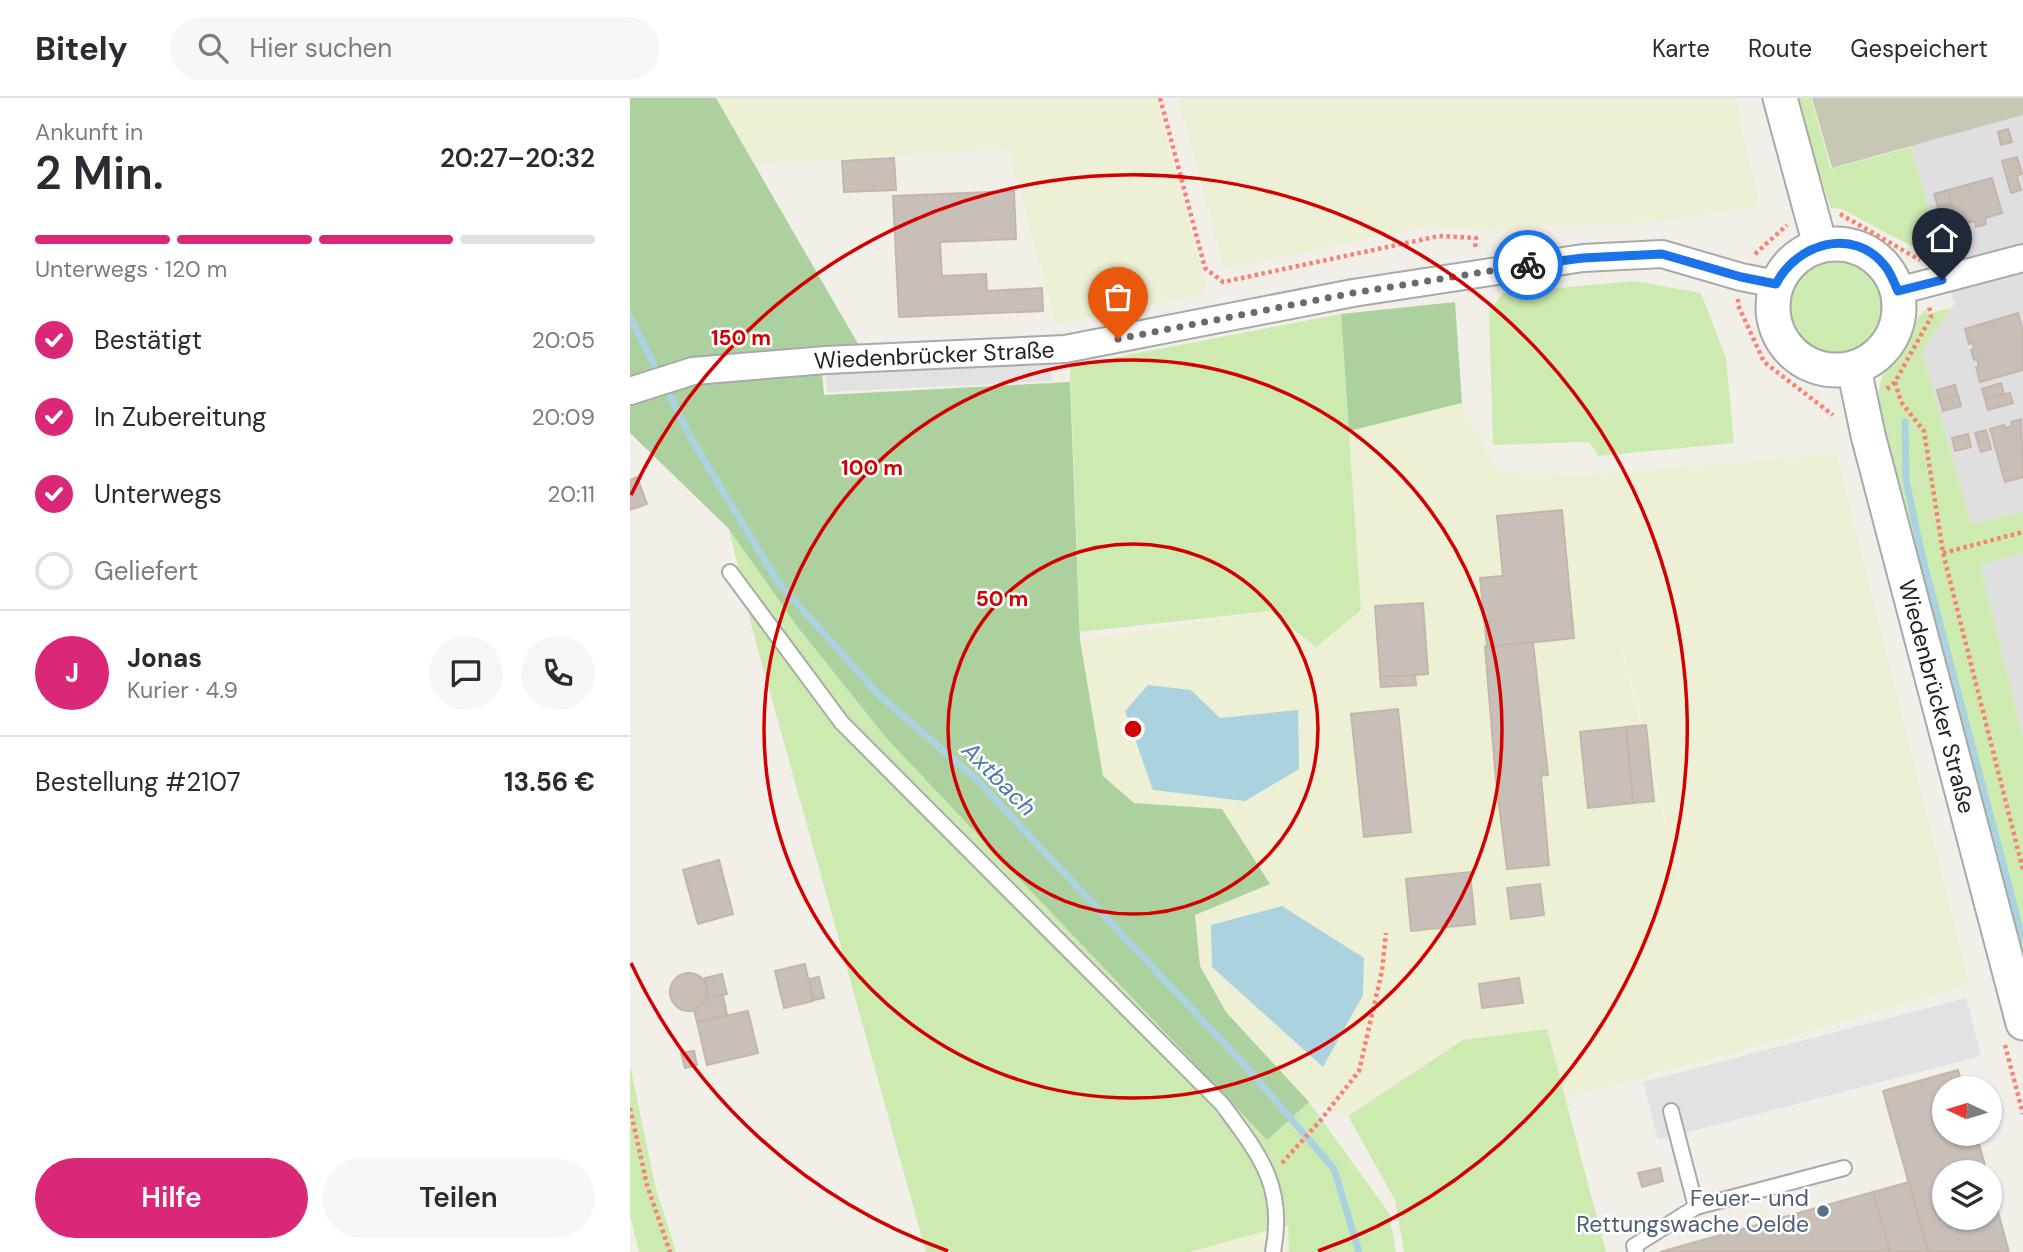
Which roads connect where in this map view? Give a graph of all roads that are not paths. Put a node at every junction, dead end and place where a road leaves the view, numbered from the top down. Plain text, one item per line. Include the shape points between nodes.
1 (1780, 98) edge
2 (1820, 245) junction
3 (2023, 258) edge
4 (1776, 284) junction
5 (1898, 291) junction
6 (1854, 369) junction
7 (638, 388) edge
8 (730, 572) dead end
9 (2023, 1023) edge
10 (1671, 1111) dead end
11 (1844, 1168) dead end
12 (1696, 1207) junction
13 (1273, 1252) edge
14 (1636, 1252) edge

1 - 2 street
2 - 4 street via 1797,256
2 - 5 street via 1851,245 1868,252 1885,266
3 - 5 street
4 - 6 street via 1772,310 1779,337 1793,355 1817,369
4 - 7 street, Wiedenbrücker Straße via 1662,254 1583,258 1353,293 1065,349 693,371
5 - 6 street via 1899,318 1888,345 1870,362
6 - 9 street, Wiedenbrücker Straße
8 - 13 lane via 842,723 1222,1104 1259,1153 1270,1177 1277,1230
10 - 12 lane
11 - 12 lane
12 - 14 lane via 1634,1246

